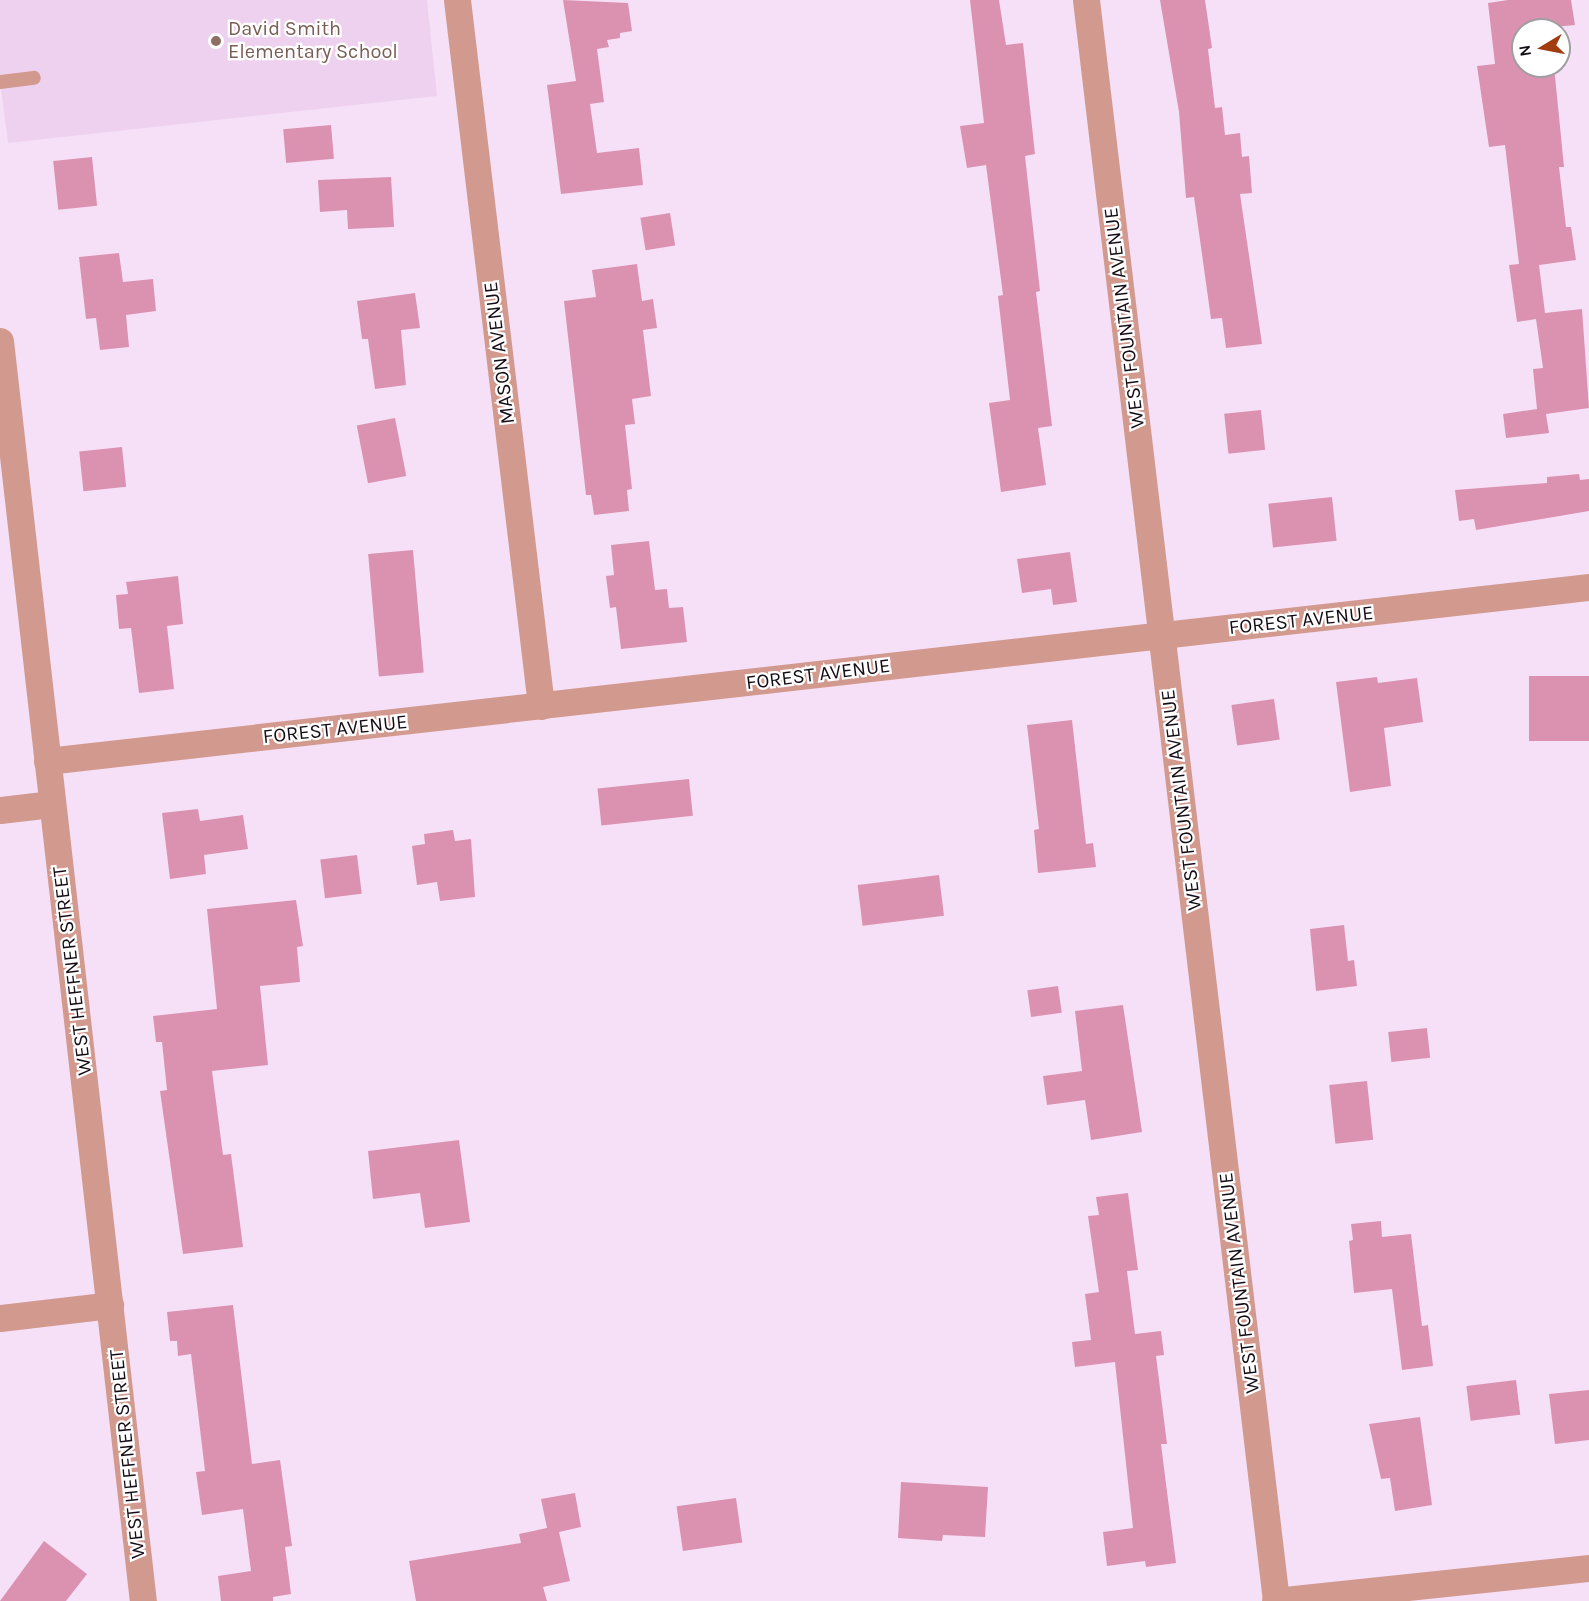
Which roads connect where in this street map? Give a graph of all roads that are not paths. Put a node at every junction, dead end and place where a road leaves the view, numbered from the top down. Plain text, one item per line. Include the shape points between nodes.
1 (457, 0) edge
2 (1086, 0) edge
3 (34, 78) dead end
4 (0, 82) edge
5 (0, 341) edge
6 (1589, 587) edge
7 (1162, 634) junction
8 (541, 706) junction
9 (47, 761) junction
10 (52, 804) junction
11 (0, 810) edge
12 (110, 1305) junction
13 (0, 1318) edge
14 (1589, 1568) edge
15 (1479, 1590) edge
16 (143, 1601) edge
17 (1276, 1601) edge

1 - 8 street, MASON AVENUE
2 - 7 street, WEST FOUNTAIN AVENUE
3 - 4 lane
5 - 9 street, WEST HEFFNER STREET
6 - 7 street, FOREST AVENUE
7 - 8 street, FOREST AVENUE
7 - 17 street, WEST FOUNTAIN AVENUE
8 - 9 street, FOREST AVENUE
9 - 10 street, WEST HEFFNER STREET
10 - 11 street
10 - 12 street, WEST HEFFNER STREET
12 - 13 street
12 - 16 street, WEST HEFFNER STREET
14 - 15 street
15 - 17 street

